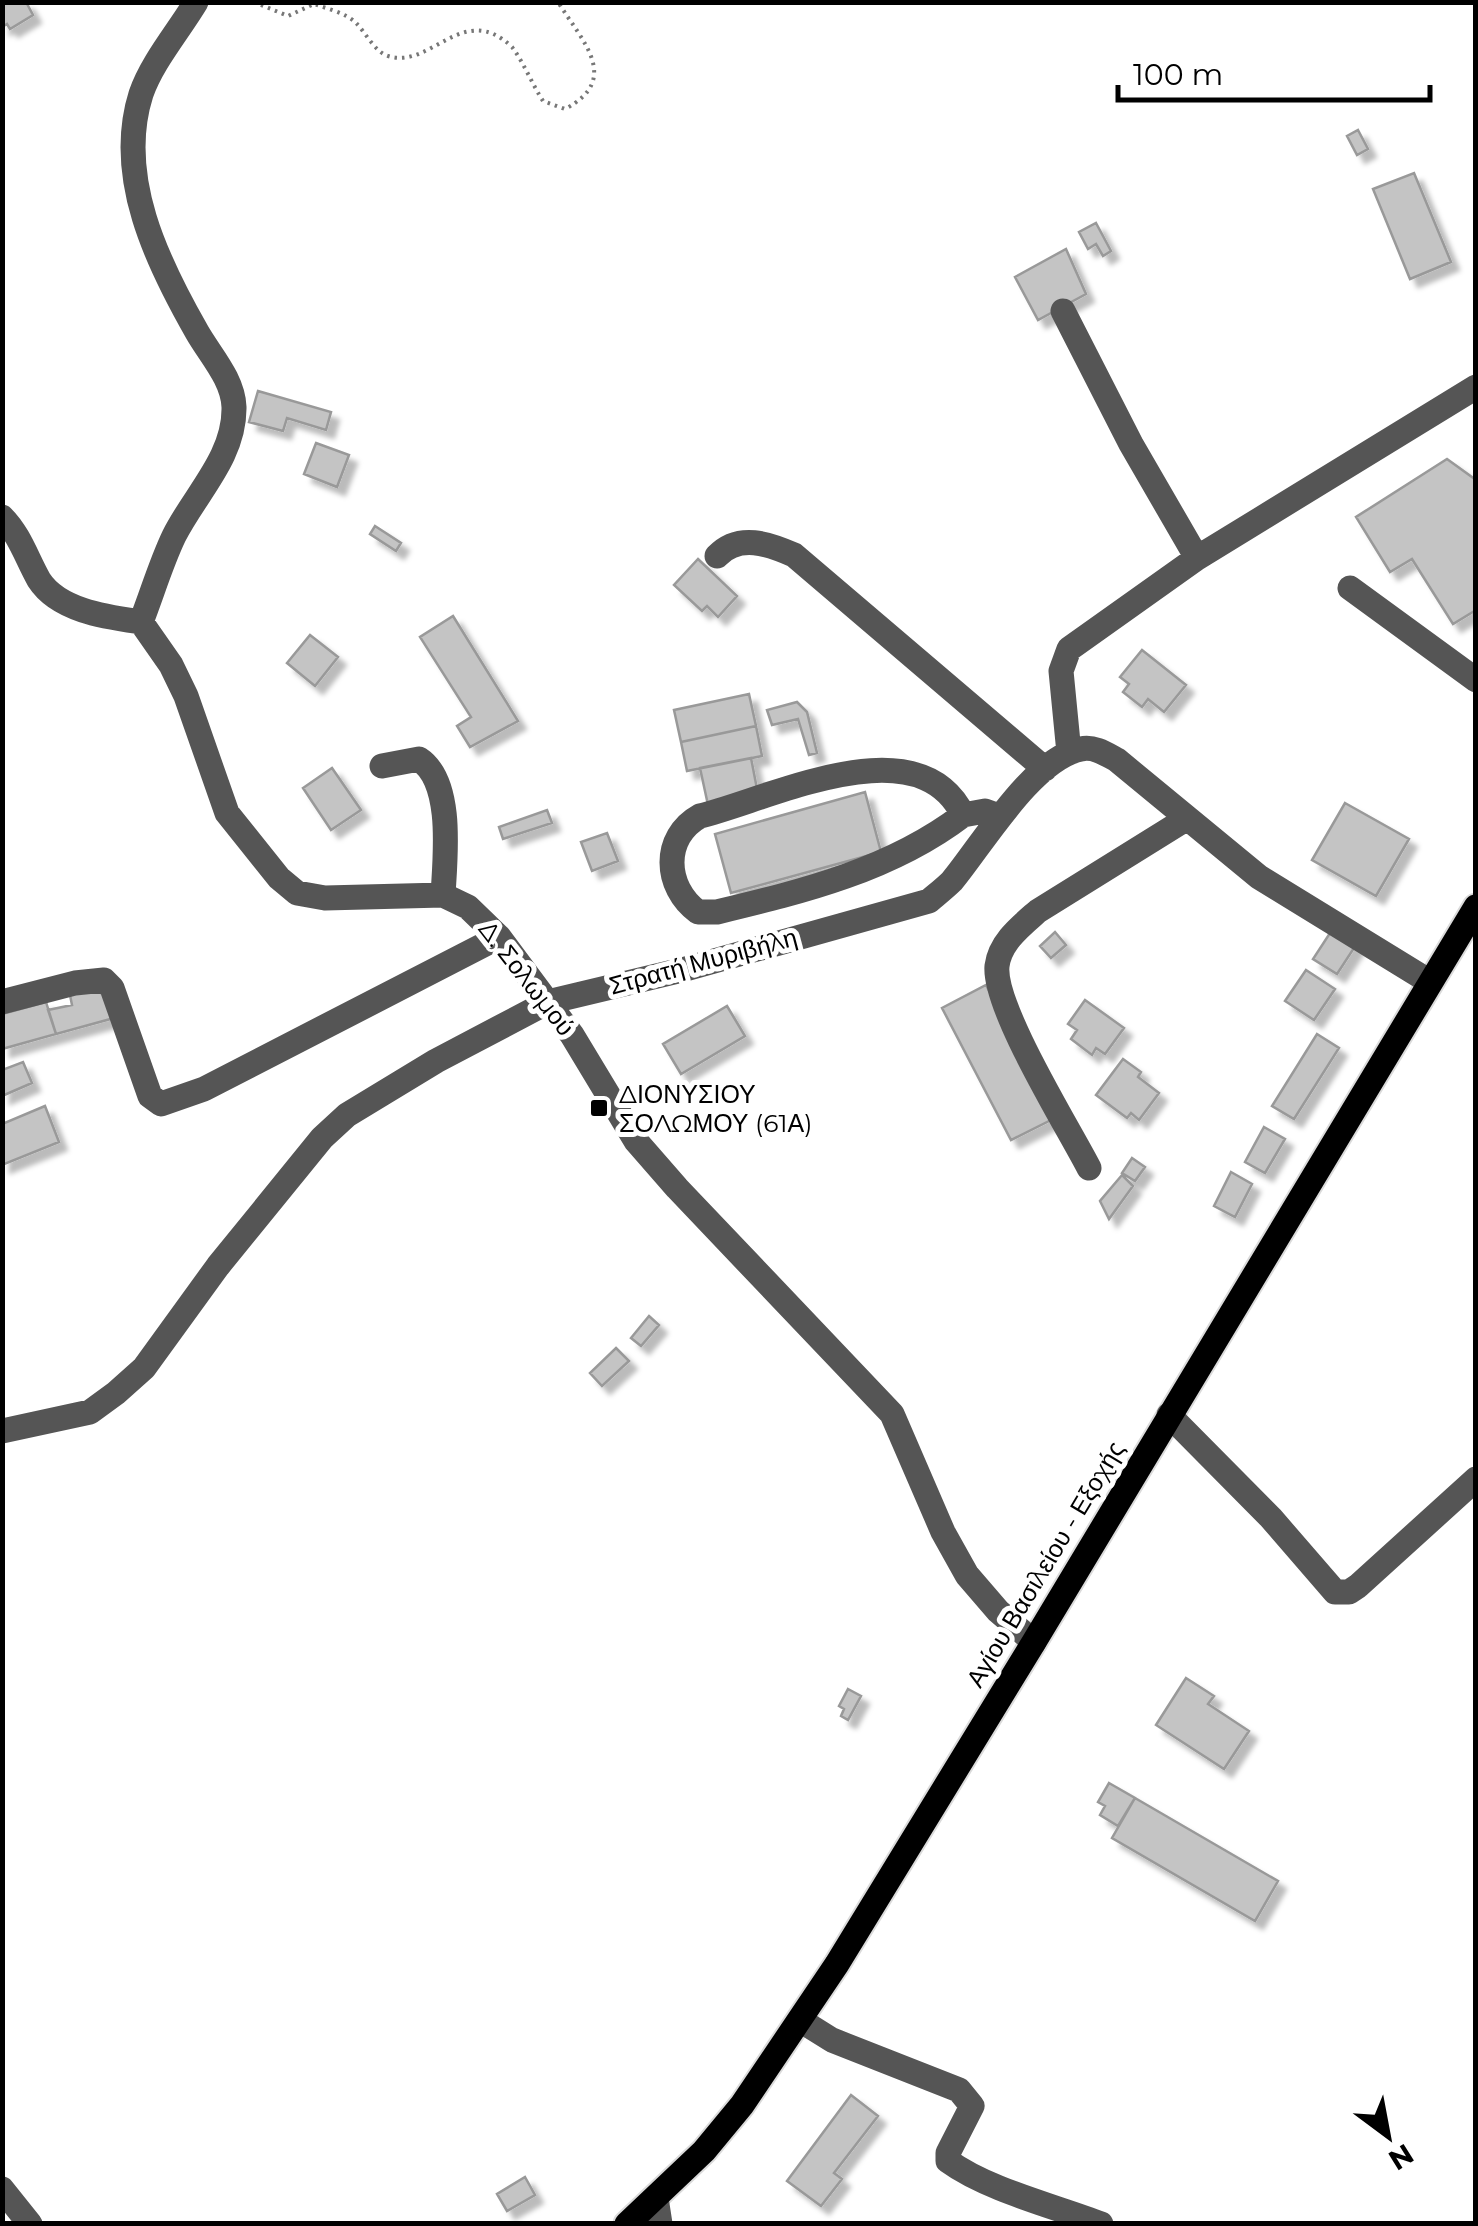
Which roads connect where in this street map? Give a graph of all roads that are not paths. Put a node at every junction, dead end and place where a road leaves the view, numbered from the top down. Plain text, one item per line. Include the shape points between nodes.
1 (196, 2) edge
2 (1064, 312) dead end
3 (1476, 387) edge
4 (2, 517) edge
5 (718, 556) dead end
6 (1197, 558) junction
7 (1350, 588) dead end
8 (141, 622) junction
9 (1476, 680) edge
10 (1069, 753) junction
11 (382, 766) dead end
12 (1045, 770) junction
13 (962, 815) junction
14 (999, 816) junction
15 (1186, 819) junction
16 (443, 895) junction
17 (1476, 908) edge
18 (500, 938) junction
19 (1430, 982) junction
20 (2, 1002) edge
21 (548, 1002) junction
22 (1089, 1168) dead end
23 (1169, 1415) junction
24 (2, 1430) edge
25 (1476, 1479) edge
26 (1034, 1642) junction
27 (800, 2020) junction
28 (2, 2189) edge
29 (658, 2211) edge
30 (30, 2224) edge
31 (628, 2224) edge
32 (1101, 2224) edge

1 - 8 street via 142,92 133,130 134,178 152,240 234,405 228,446 174,536
2 - 6 street
3 - 6 street
4 - 8 street via 56,598
5 - 12 street via 751,542 794,556
6 - 10 street via 1070,649 1061,671
7 - 9 street
8 - 16 street via 186,696 227,812 279,878 297,893 325,898
10 - 12 street, Στρατή Μυριβήλη
10 - 15 street via 1100,750
11 - 16 street via 419,760 436,776
12 - 14 street, Στρατή Μυριβήλη
13 - 13 street via 954,796 915,775 859,770 684,824 672,854 673,882 698,912 718,912 874,868
13 - 14 street
14 - 21 street, Στρατή Μυριβήλη via 929,901
15 - 19 street via 1259,876
15 - 22 street via 1038,912 1016,930 998,962 1012,1022
16 - 18 street, Δ. Σολωμού via 468,907
17 - 19 main road, Αγίου Βασιλείου - Εξοχής
18 - 20 street via 204,1089 162,1104 150,1096 104,980
18 - 21 street, Δ. Σολωμού
19 - 23 main road, Αγίου Βασιλείου - Εξοχής
21 - 24 street, Στρατή Μυριβήλη via 346,1116 218,1266 144,1368 116,1393 90,1412
21 - 26 street, Δ. Σολωμού via 636,1141 892,1414 967,1576
23 - 25 street via 1335,1592 1358,1586
23 - 26 main road, Αγίου Βασιλείου - Εξοχής
26 - 27 main road, Αγίου Βασιλείου - Εξοχής
27 - 29 main road, Αγίου Βασιλείου - Εξοχής
27 - 32 street via 970,2100 948,2153 955,2166
28 - 30 street
29 - 31 main road, Αγίου Βασιλείου - Εξοχής

